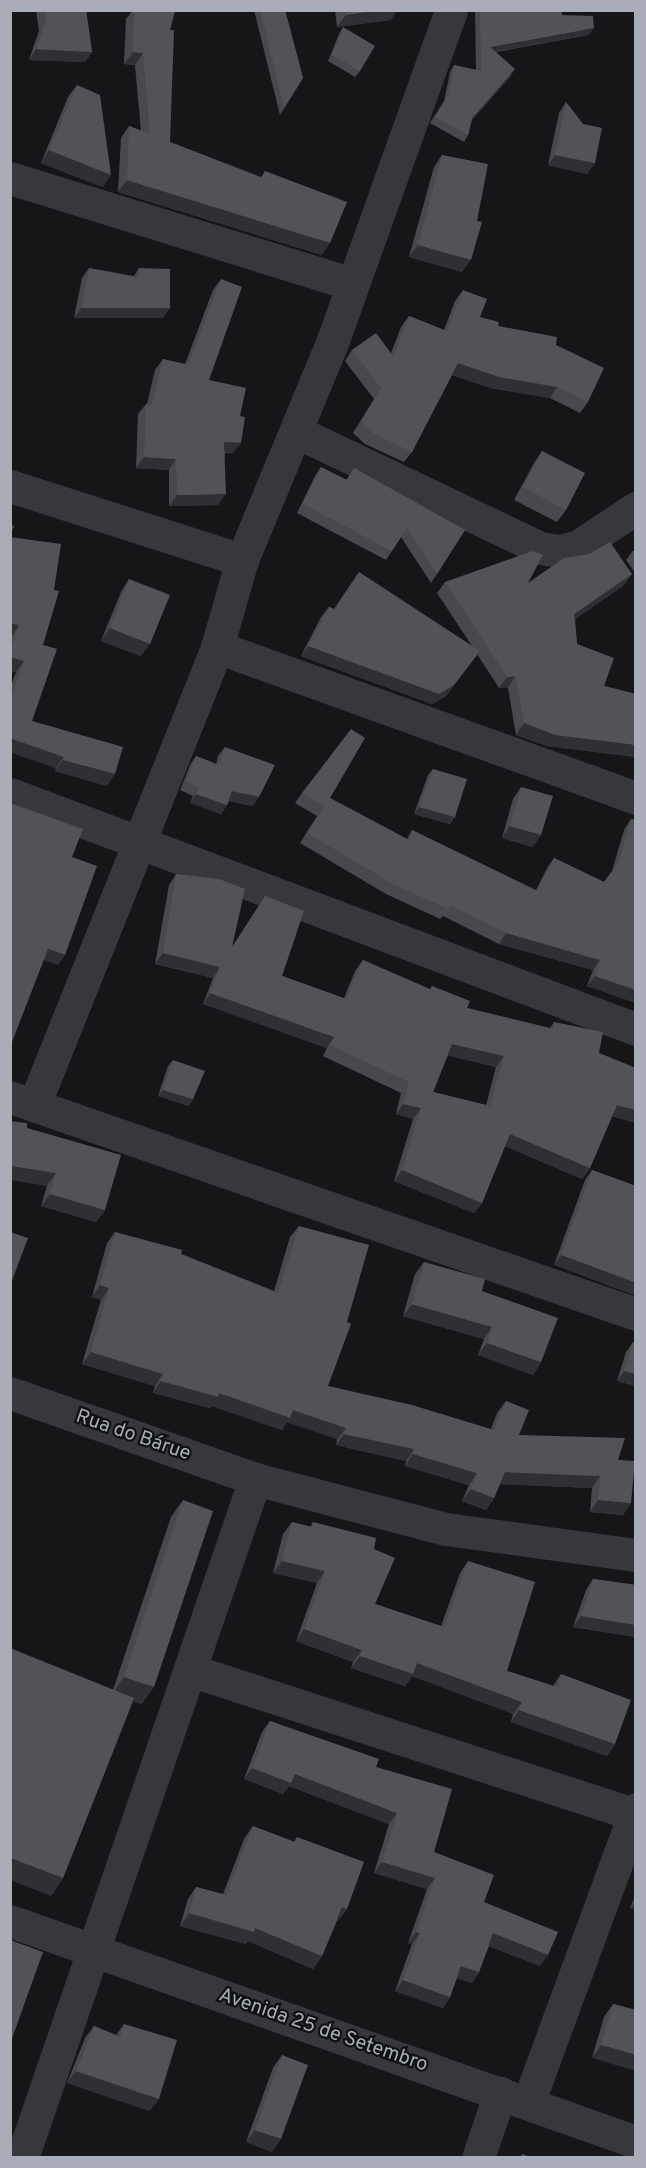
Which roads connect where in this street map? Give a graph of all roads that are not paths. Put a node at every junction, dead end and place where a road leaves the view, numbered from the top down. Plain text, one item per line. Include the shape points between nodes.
1 (451, 10) edge
2 (10, 178) edge
3 (352, 284) junction
4 (297, 432) junction
5 (10, 486) edge
6 (636, 508) edge
7 (242, 560) junction
8 (217, 647) junction
9 (10, 794) edge
10 (636, 798) edge
11 (141, 843) junction
12 (636, 1029) edge
13 (22, 1101) edge
14 (636, 1314) edge
15 (10, 1394) edge
16 (255, 1479) junction
17 (636, 1555) edge
18 (190, 1670) junction
19 (635, 1813) edge
20 (10, 1921) edge
21 (96, 1951) junction
22 (514, 2098) junction
23 (636, 2142) edge
24 (22, 2157) edge
25 (478, 2157) edge

1 - 3 street
2 - 3 street
3 - 4 street
4 - 6 street via 540,548 559,551 577,547
4 - 7 street
5 - 7 street
7 - 8 street
8 - 10 street
8 - 11 street
9 - 11 street
11 - 12 street
11 - 13 street
13 - 14 street
15 - 16 street, Rua do Bárue
16 - 17 street, Rua do Bárue via 446,1529
16 - 18 street
18 - 19 street
18 - 21 street
19 - 22 street
20 - 21 street, Avenida 25 de Setembro
21 - 22 street, Avenida 25 de Setembro
21 - 24 street
22 - 23 street, Avenida 25 de Setembro
22 - 25 street

